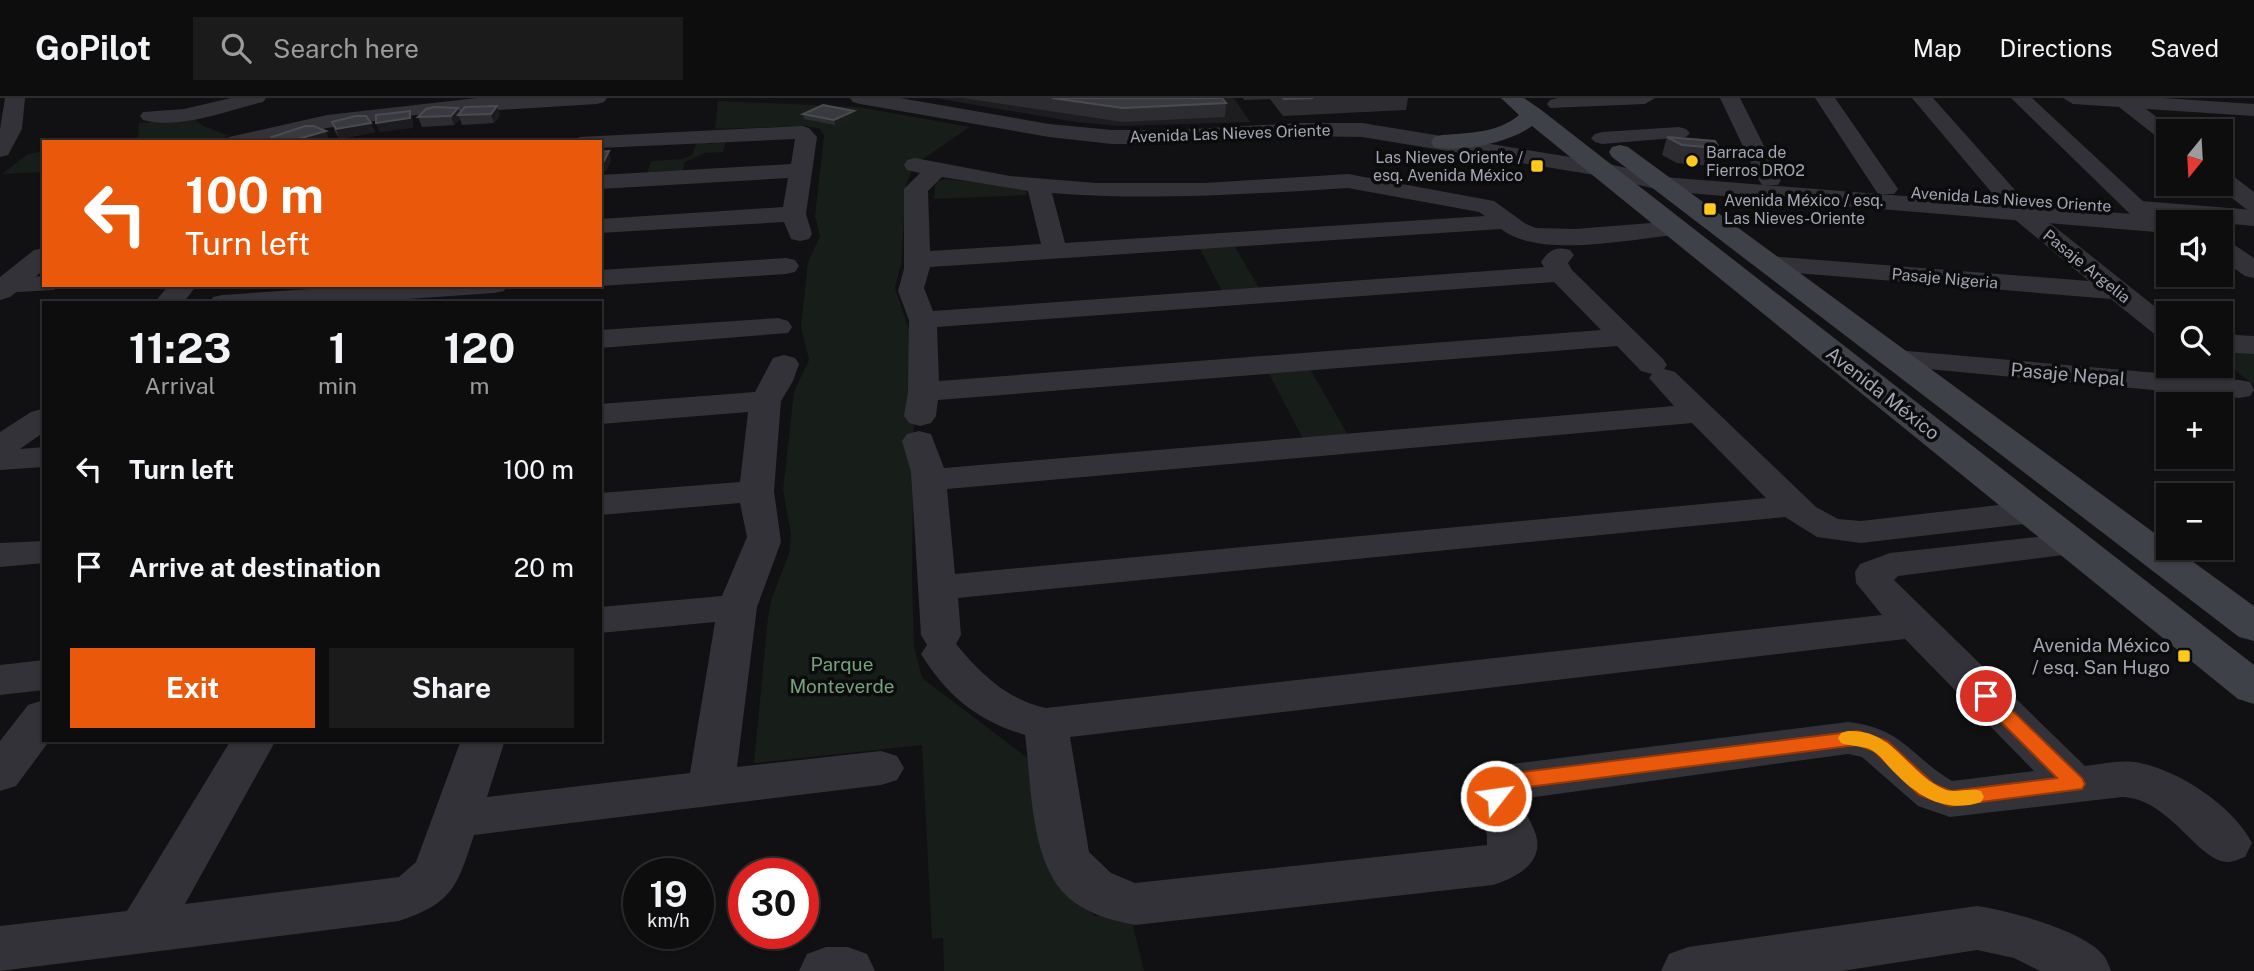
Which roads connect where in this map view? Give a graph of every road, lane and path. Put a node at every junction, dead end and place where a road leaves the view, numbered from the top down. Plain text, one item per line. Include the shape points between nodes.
1 (15, 98) edge
2 (256, 98) edge
3 (597, 98) edge
4 (860, 98) edge
5 (1511, 98) edge
6 (1645, 98) edge
7 (1730, 98) edge
8 (1825, 98) edge
9 (1922, 98) edge
10 (2021, 98) edge
11 (2073, 98) edge
12 (2123, 100) edge
13 (900, 101) edge
14 (1553, 101) edge
15 (147, 107) edge
16 (2230, 108) junction
17 (2254, 110) edge
18 (1532, 114) junction
19 (2254, 125) edge
20 (2156, 126) edge
21 (1679, 133) dead end
22 (144, 138) dead end
23 (245, 140) edge
24 (602, 141) edge
25 (1442, 142) junction
26 (0, 150) edge
27 (1601, 153) junction
28 (801, 170) junction
29 (1654, 177) junction
30 (1770, 180) junction
31 (602, 181) edge
32 (1038, 186) junction
33 (2233, 187) edge
34 (1886, 189) junction
35 (2254, 204) edge
36 (2015, 205) junction
37 (2138, 209) junction
38 (2254, 218) edge
39 (1508, 222) junction
40 (2156, 223) edge
41 (602, 226) edge
42 (798, 229) junction
43 (2233, 230) edge
44 (2254, 232) edge
45 (1687, 237) junction
46 (1055, 251) junction
47 (2233, 255) edge
48 (1770, 264) junction
49 (40, 269) edge
50 (2254, 270) edge
51 (1561, 274) junction
52 (602, 278) edge
53 (914, 279) junction
54 (182, 287) edge
55 (464, 287) edge
56 (3, 288) edge
57 (2119, 291) junction
58 (782, 296) junction
59 (170, 301) edge
60 (253, 301) edge
61 (923, 320) junction
62 (2156, 321) edge
63 (1624, 337) junction
64 (602, 339) edge
65 (2233, 344) edge
66 (2254, 345) edge
67 (1896, 359) junction
68 (1658, 372) joint
69 (2226, 378) edge
70 (924, 392) junction
71 (2247, 395) edge
72 (765, 401) junction
73 (1699, 413) junction
74 (602, 414) edge
75 (41, 419) dead end
76 (0, 447) edge
77 (42, 457) edge
78 (0, 460) edge
79 (929, 480) junction
80 (756, 491) junction
81 (602, 504) edge
82 (1792, 506) junction
83 (2033, 512) junction
84 (2073, 544) junction
85 (42, 552) edge
86 (0, 555) edge
87 (937, 588) junction
88 (737, 607) junction
89 (602, 620) edge
90 (1914, 625) junction
91 (2254, 627) edge
92 (2246, 674) edge
93 (42, 675) edge
94 (0, 680) edge
95 (42, 719) edge
96 (1046, 724) junction
97 (253, 742) edge
98 (482, 742) edge
99 (881, 768) dead end
100 (0, 774) edge
101 (2075, 784) junction
102 (711, 788) junction
103 (455, 819) junction
104 (2228, 844) dead end
105 (143, 931) junction
106 (0, 949) edge
107 (825, 971) edge
108 (849, 971) edge
109 (1689, 971) edge
110 (2084, 971) edge

1 - 26 street via 11,130
2 - 15 street via 175,116
3 - 23 street via 396,109 320,121
4 - 13 street, Avenida Las Nieves Oriente
5 - 18 main road, Avenida México
6 - 14 street
7 - 30 street
8 - 34 street
9 - 36 street, Pasaje Argelia
10 - 37 street
11 - 12 street
12 - 16 street
12 - 20 street
13 - 25 street, Avenida Las Nieves Oriente via 1093,136 1161,138 1337,129
14 - 27 main road, Avenida México
15 - 22 street
16 - 17 street
16 - 19 street
18 - 25 main road via 1504,132
18 - 27 main road, Avenida México
21 - 27 street
24 - 28 street via 798,131 806,137
25 - 27 street, Avenida Las Nieves Oriente
27 - 29 street, Avenida Las Nieves Oriente
27 - 45 main road, Avenida México
28 - 31 street
28 - 42 street
29 - 30 street, Avenida Las Nieves Oriente
29 - 36 street, Avenida Las Nieves Oriente
29 - 48 main road, Avenida México
30 - 34 street, Avenida Las Nieves Oriente
32 - 39 street via 1166,191 1348,181 1479,204
32 - 46 street
32 - 53 street via 926,168 916,188
33 - 35 street
34 - 36 street, Avenida Las Nieves Oriente
36 - 37 street, Avenida Las Nieves Oriente
36 - 40 street, Avenida Las Nieves Oriente
36 - 57 street, Pasaje Argelia
37 - 38 street, Avenida Las Nieves Oriente
39 - 45 street via 1526,233 1551,237
39 - 46 street
41 - 42 street
42 - 58 street
43 - 44 street
45 - 51 street via 1564,254 1554,262
45 - 83 main road, Avenida México
46 - 53 street
47 - 50 street
48 - 57 street, Pasaje Nigeria
48 - 67 main road, Avenida México
49 - 56 street
51 - 61 street
51 - 63 street
52 - 58 street
53 - 61 street
54 - 59 street
55 - 60 street
57 - 62 street, Pasaje Argelia
58 - 64 street
58 - 72 street via 784,362
61 - 70 street
63 - 68 street
63 - 70 street
65 - 66 street
67 - 71 street, Pasaje Nepal
67 - 91 main road, Avenida México
68 - 73 street
69 - 71 street
70 - 79 street via 919,434
72 - 74 street
72 - 80 street
73 - 79 street
73 - 82 street
75 - 76 street
77 - 78 street
79 - 87 street
80 - 81 street
80 - 88 street via 762,538
82 - 83 street via 1820,525 1852,532
82 - 87 street
83 - 84 main road, Avenida México
84 - 90 street via 1880,567 1874,572 1875,583
84 - 92 main road, Avenida México
85 - 86 street
87 - 96 street via 941,645 958,677 993,705 1018,718
88 - 89 street
88 - 102 street
90 - 96 street
90 - 101 street
93 - 94 street
95 - 100 street
96 - 101 street via 1071,868 1096,891 1135,904 1503,862 1513,851 1513,842 1496,796 1504,783 1527,779 1858,738 1881,746 1927,790 1950,799
97 - 105 street
98 - 103 street
99 - 102 street
101 - 104 street via 2132,778 2155,784
102 - 103 street
103 - 105 street via 433,879 399,900
105 - 106 street
107 - 108 street
109 - 110 street via 1977,928 2046,946

